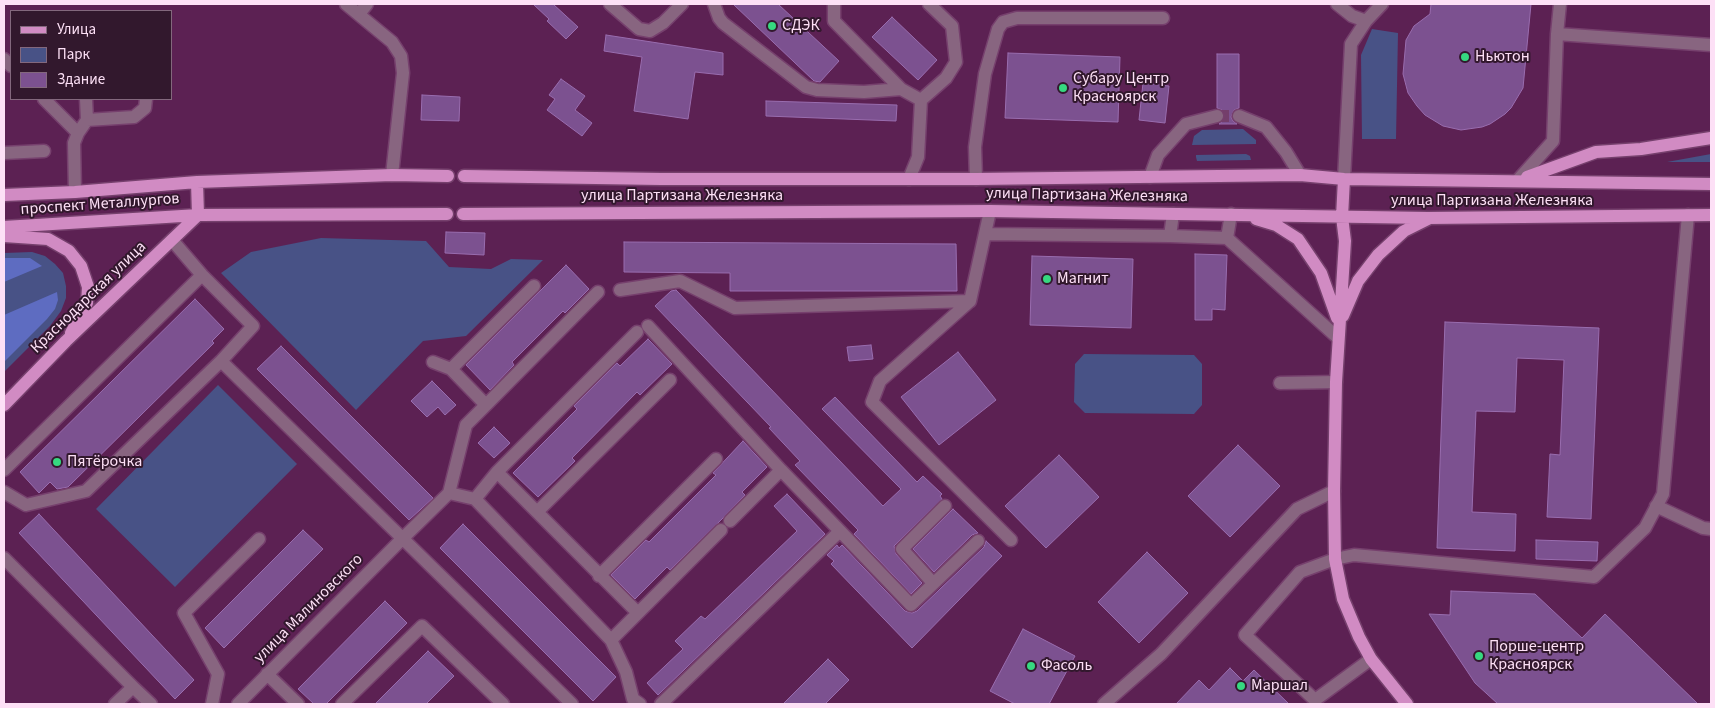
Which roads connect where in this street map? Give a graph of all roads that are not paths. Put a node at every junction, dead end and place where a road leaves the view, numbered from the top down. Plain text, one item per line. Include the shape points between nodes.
1 (346, 4) edge
2 (367, 4) edge
3 (610, 4) edge
4 (682, 4) edge
5 (714, 4) edge
6 (834, 4) edge
7 (929, 4) edge
8 (1337, 4) edge
9 (1382, 4) edge
10 (1560, 4) edge
11 (359, 14) junction
12 (1162, 18) dead end
13 (1366, 21) junction
14 (1557, 34) junction
15 (1711, 46) edge
16 (901, 89) junction
17 (45, 100) edge
18 (86, 100) edge
19 (146, 100) edge
20 (921, 100) junction
21 (1217, 116) tunnel mouth
22 (1239, 116) tunnel mouth
23 (87, 120) junction
24 (78, 133) junction
25 (1711, 138) edge
26 (44, 151) dead end
27 (4, 153) edge
28 (1300, 175) junction
29 (392, 176) junction
30 (448, 176) dead end
31 (464, 176) dead end
32 (1150, 177) junction
33 (909, 179) junction
34 (976, 179) junction
35 (1344, 179) junction
36 (1518, 180) junction
37 (197, 182) junction
38 (1711, 184) edge
39 (75, 192) junction
40 (4, 195) edge
41 (990, 211) junction
42 (447, 214) dead end
43 (462, 214) dead end
44 (1173, 214) junction
45 (1236, 214) junction
46 (198, 215) junction
47 (1688, 215) junction
48 (1711, 215) edge
49 (1342, 217) junction
50 (1428, 218) junction
51 (4, 228) edge
52 (985, 234) junction
53 (4, 236) edge
54 (1170, 236) junction
55 (1227, 238) junction
56 (172, 240) junction
57 (202, 275) junction
58 (534, 286) dead end
59 (620, 290) dead end
60 (598, 292) dead end
61 (970, 301) junction
62 (1339, 325) junction
63 (1338, 338) junction
64 (66, 342) junction
65 (221, 361) junction
66 (433, 362) dead end
67 (451, 370) junction
68 (670, 380) dead end
69 (1336, 382) junction
70 (1280, 383) dead end
71 (4, 405) edge
72 (486, 406) junction
73 (716, 459) dead end
74 (4, 470) edge
75 (781, 470) junction
76 (497, 472) junction
77 (1334, 491) junction
78 (4, 492) edge
79 (449, 493) junction
80 (476, 499) junction
81 (945, 506) dead end
82 (1656, 506) junction
83 (537, 512) junction
84 (730, 521) dead end
85 (1711, 529) edge
86 (720, 530) dead end
87 (840, 531) junction
88 (403, 538) junction
89 (259, 539) dead end
90 (1011, 540) dead end
91 (978, 541) dead end
92 (4, 558) edge
93 (1335, 559) junction
94 (599, 576) junction
95 (933, 583) junction
96 (638, 613) junction
97 (611, 640) junction
98 (1371, 659) junction
99 (267, 674) junction
100 (133, 687) junction
101 (115, 704) edge
102 (151, 704) edge
103 (212, 704) edge
104 (238, 704) edge
105 (298, 704) edge
106 (342, 704) edge
107 (503, 704) edge
108 (572, 704) edge
109 (640, 704) edge
110 (661, 704) edge
111 (1104, 704) edge
112 (1407, 704) edge

1 - 11 street
2 - 11 street
3 - 4 street via 638,29 650,31
5 - 16 street via 723,23 806,86 817,90 864,92
6 - 16 street via 834,21
7 - 20 street via 952,26 956,62 946,78
8 - 13 street via 1352,16
9 - 13 street
10 - 14 street
11 - 29 street via 392,42 402,56
12 - 34 street via 1017,18 1002,22 985,74 975,148
13 - 35 street via 1351,44
14 - 15 street
14 - 36 street via 1553,141
16 - 20 street
17 - 24 street
18 - 23 street
19 - 23 street via 146,108 134,117
20 - 33 street via 918,157
21 - 32 street via 1186,124 1158,155
22 - 28 street via 1266,127
23 - 24 street
24 - 39 street via 74,143
25 - 36 main road via 1641,150 1596,152
26 - 27 street
28 - 32 main road, улица Партизана Железняка
28 - 35 main road, улица Партизана Железняка
29 - 30 main road
29 - 37 main road
31 - 33 main road, улица Партизана Железняка
32 - 34 main road, улица Партизана Железняка
33 - 34 main road, улица Партизана Железняка
35 - 36 main road, улица Партизана Железняка
35 - 49 main road
36 - 38 main road, улица Партизана Железняка
37 - 39 main road, проспект Металлургов
37 - 46 main road
39 - 40 main road, проспект Металлургов
41 - 43 main road, улица Партизана Железняка
41 - 44 main road, улица Партизана Железняка
41 - 52 street
42 - 46 main road
44 - 45 main road, улица Партизана Железняка
44 - 54 street
45 - 49 main road, улица Партизана Железняка
45 - 55 street
45 - 62 main road via 1276,225 1298,239 1321,273
46 - 51 main road, проспект Металлургов
46 - 56 main road, Краснодарская улица
47 - 48 main road, улица Партизана Железняка
47 - 50 main road, улица Партизана Железняка
47 - 82 street via 1663,494
49 - 50 main road, улица Партизана Железняка
49 - 62 main road via 1345,241
50 - 62 main road via 1404,231 1378,255 1358,281
52 - 54 street
52 - 61 street
53 - 64 main road via 48,239 69,251 81,266 88,287 87,303
54 - 55 street
55 - 63 street
56 - 57 street
56 - 64 main road, Краснодарская улица
57 - 65 street via 253,326
57 - 74 street
58 - 67 street
59 - 61 street via 680,282 735,308
60 - 72 street
61 - 90 street via 880,381 872,402
62 - 63 main road
63 - 69 main road
64 - 71 main road, Краснодарская улица
65 - 78 street via 86,491 26,505
65 - 88 street
66 - 67 street
67 - 72 street
68 - 83 street
69 - 70 street
69 - 77 main road
72 - 79 street via 466,425
73 - 94 street
75 - 76 street via 643,329
75 - 84 street
75 - 87 street
76 - 80 street
76 - 83 street
77 - 93 main road
77 - 111 street via 1297,510 1161,654
79 - 80 street
79 - 88 street, улица Малиновского
80 - 97 street
81 - 95 street via 902,549
82 - 85 street
82 - 93 street via 1645,528 1594,576 1354,555
83 - 94 street
86 - 96 street
87 - 95 street via 911,605
87 - 110 street
88 - 99 street, улица Малиновского
88 - 108 street
89 - 103 street via 184,613 218,674
91 - 95 street
92 - 100 street
93 - 98 main road via 1343,599
93 - 98 street via 1300,572 1245,635 1315,700
94 - 96 street
96 - 97 street
97 - 109 street via 626,672 633,699
98 - 112 main road
99 - 104 street, улица Малиновского
99 - 105 street
100 - 101 street
100 - 102 street
106 - 107 street via 422,626

